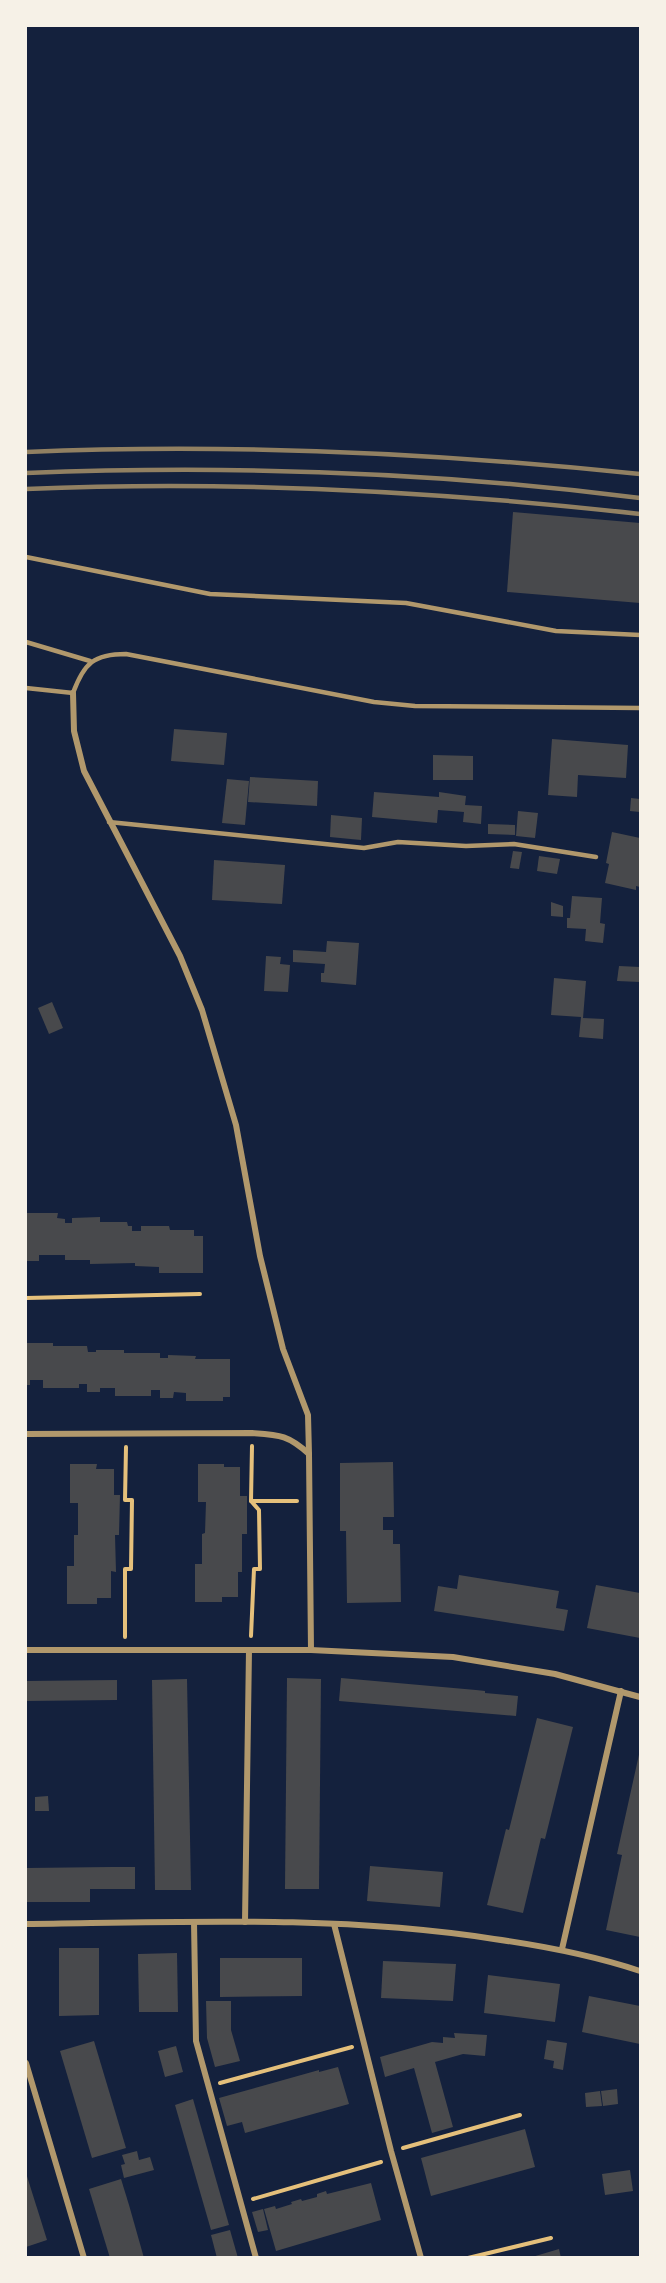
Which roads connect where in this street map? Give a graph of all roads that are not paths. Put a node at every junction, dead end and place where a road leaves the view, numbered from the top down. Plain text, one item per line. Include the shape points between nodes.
1 (26, 558) edge
2 (640, 635) edge
3 (26, 642) edge
4 (90, 661) junction
5 (26, 688) edge
6 (73, 693) junction
7 (640, 708) edge
8 (109, 822) junction
9 (596, 857) dead end
10 (26, 1434) edge
11 (309, 1454) junction
12 (26, 1650) edge
13 (249, 1650) junction
14 (311, 1650) junction
15 (621, 1691) junction
16 (640, 1697) edge
17 (194, 1922) junction
18 (245, 1922) junction
19 (26, 1924) edge
20 (334, 1924) junction
21 (562, 1949) junction
22 (640, 1971) edge
23 (26, 2063) edge
24 (84, 2258) edge
25 (256, 2258) edge
26 (421, 2258) edge

1 - 2 lane via 210,594 406,603 556,632
3 - 4 lane
4 - 6 lane
4 - 7 lane via 108,654 126,654 374,702 415,706
5 - 6 lane
6 - 8 street via 74,731 84,771
8 - 9 lane via 364,848 398,842 514,844
8 - 11 street via 180,956 202,1010 236,1125 260,1256 283,1349 308,1415
10 - 11 street via 278,1434 294,1440
11 - 14 street
12 - 13 street
13 - 14 street
13 - 18 street
14 - 15 street via 453,1657 555,1674
15 - 16 street
15 - 21 street
17 - 18 street
17 - 19 street
17 - 25 street via 196,2041
18 - 20 street
20 - 21 street via 456,1933
20 - 26 street
21 - 22 street
23 - 24 street

